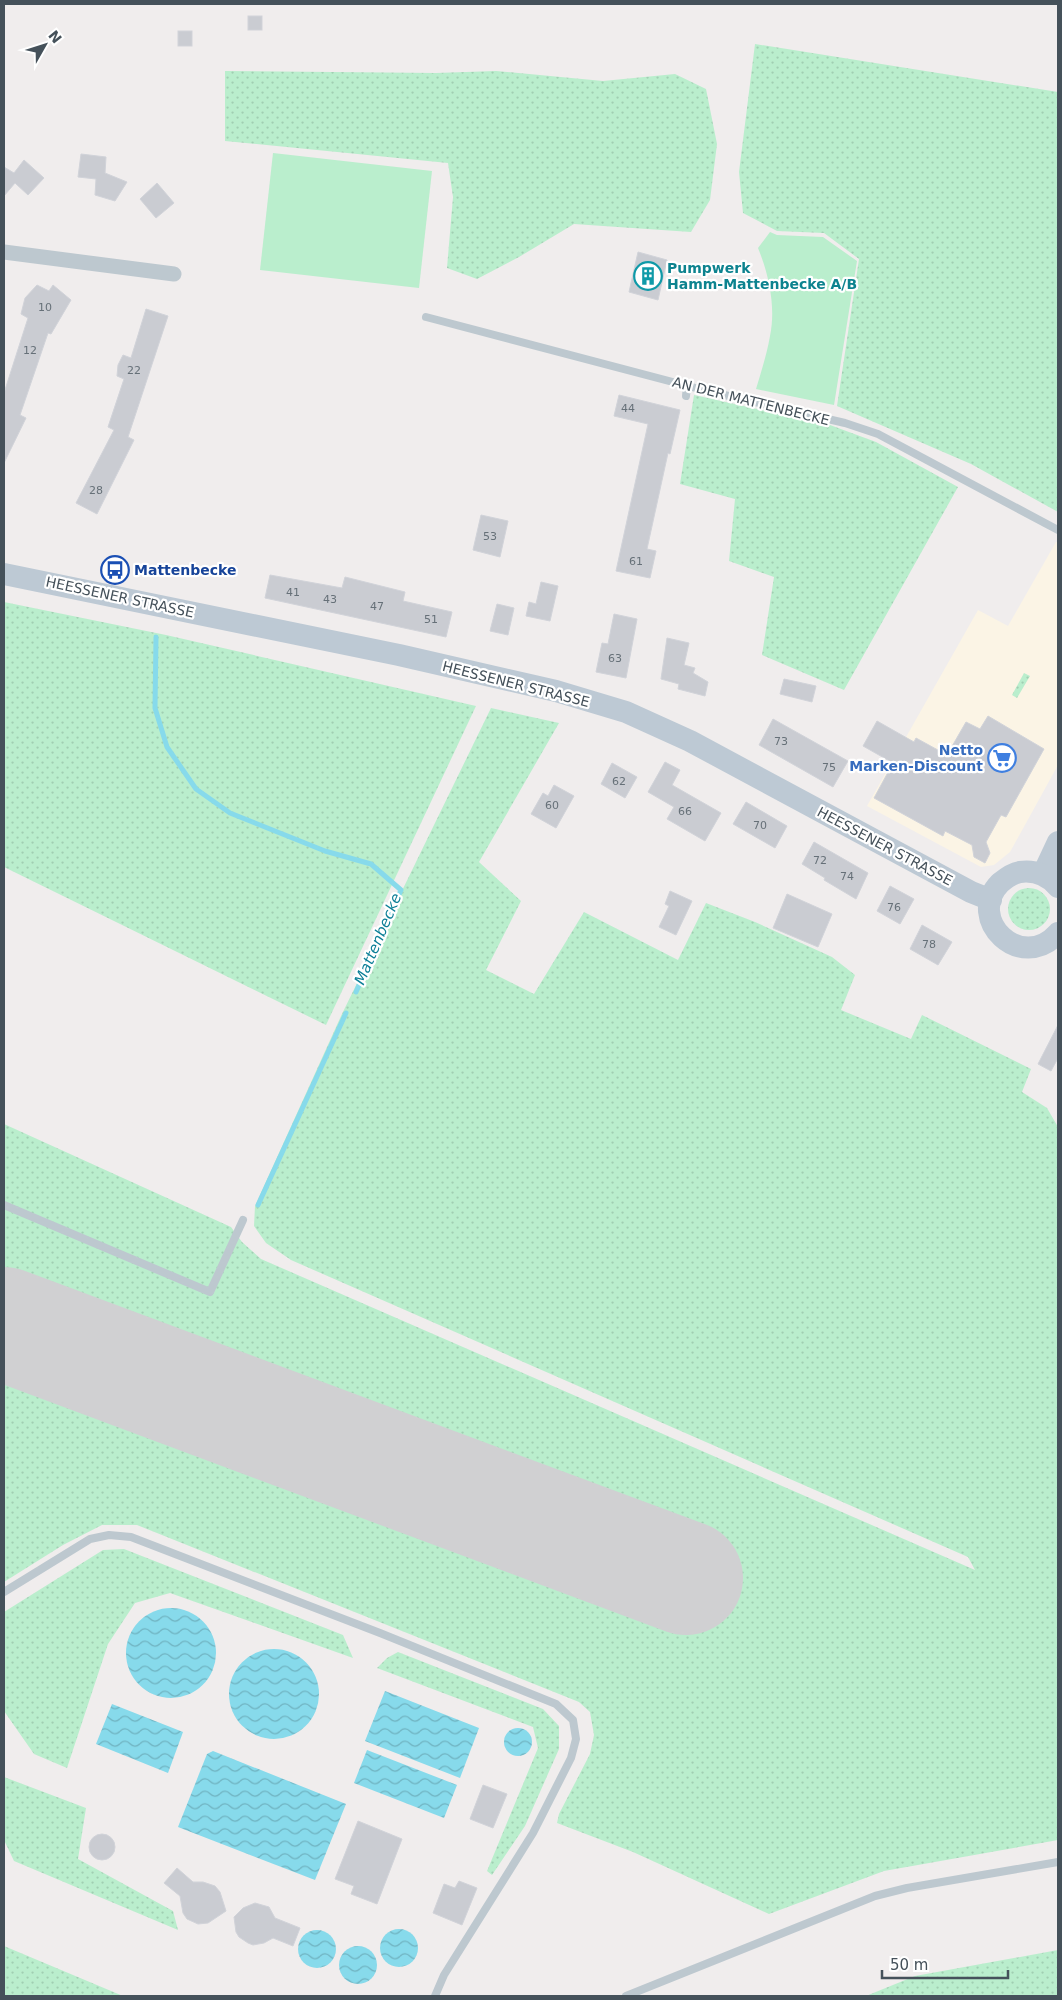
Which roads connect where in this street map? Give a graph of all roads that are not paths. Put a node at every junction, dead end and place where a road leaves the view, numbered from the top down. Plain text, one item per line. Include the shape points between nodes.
1 (4, 252) edge
2 (174, 274) dead end
3 (426, 317) dead end
4 (687, 386) junction
5 (686, 396) dead end
6 (1058, 530) edge
7 (4, 574) edge
8 (1058, 842) edge
9 (1050, 880) edge
10 (991, 900) junction
11 (1058, 934) edge
12 (4, 1206) edge
13 (244, 1220) dead end
14 (4, 1592) edge
15 (1058, 1862) edge
16 (435, 1996) edge
17 (626, 1996) edge

1 - 2 street
3 - 4 lane, AN DER MATTENBECKE
4 - 5 lane
4 - 6 lane, AN DER MATTENBECKE via 845,423 878,434
7 - 10 main road, HEESSENER STRASSE via 399,655 556,691 626,712 690,741
8 - 9 main road
9 - 10 main road via 1030,871 1017,873 996,888
10 - 11 main road via 992,925 1010,944 1022,948 1036,947 1048,943
12 - 13 lane via 210,1292
14 - 16 lane via 90,1539 109,1535 131,1537 556,1704 572,1720 576,1739 571,1758 533,1834 448,1967
15 - 17 lane via 875,1896

